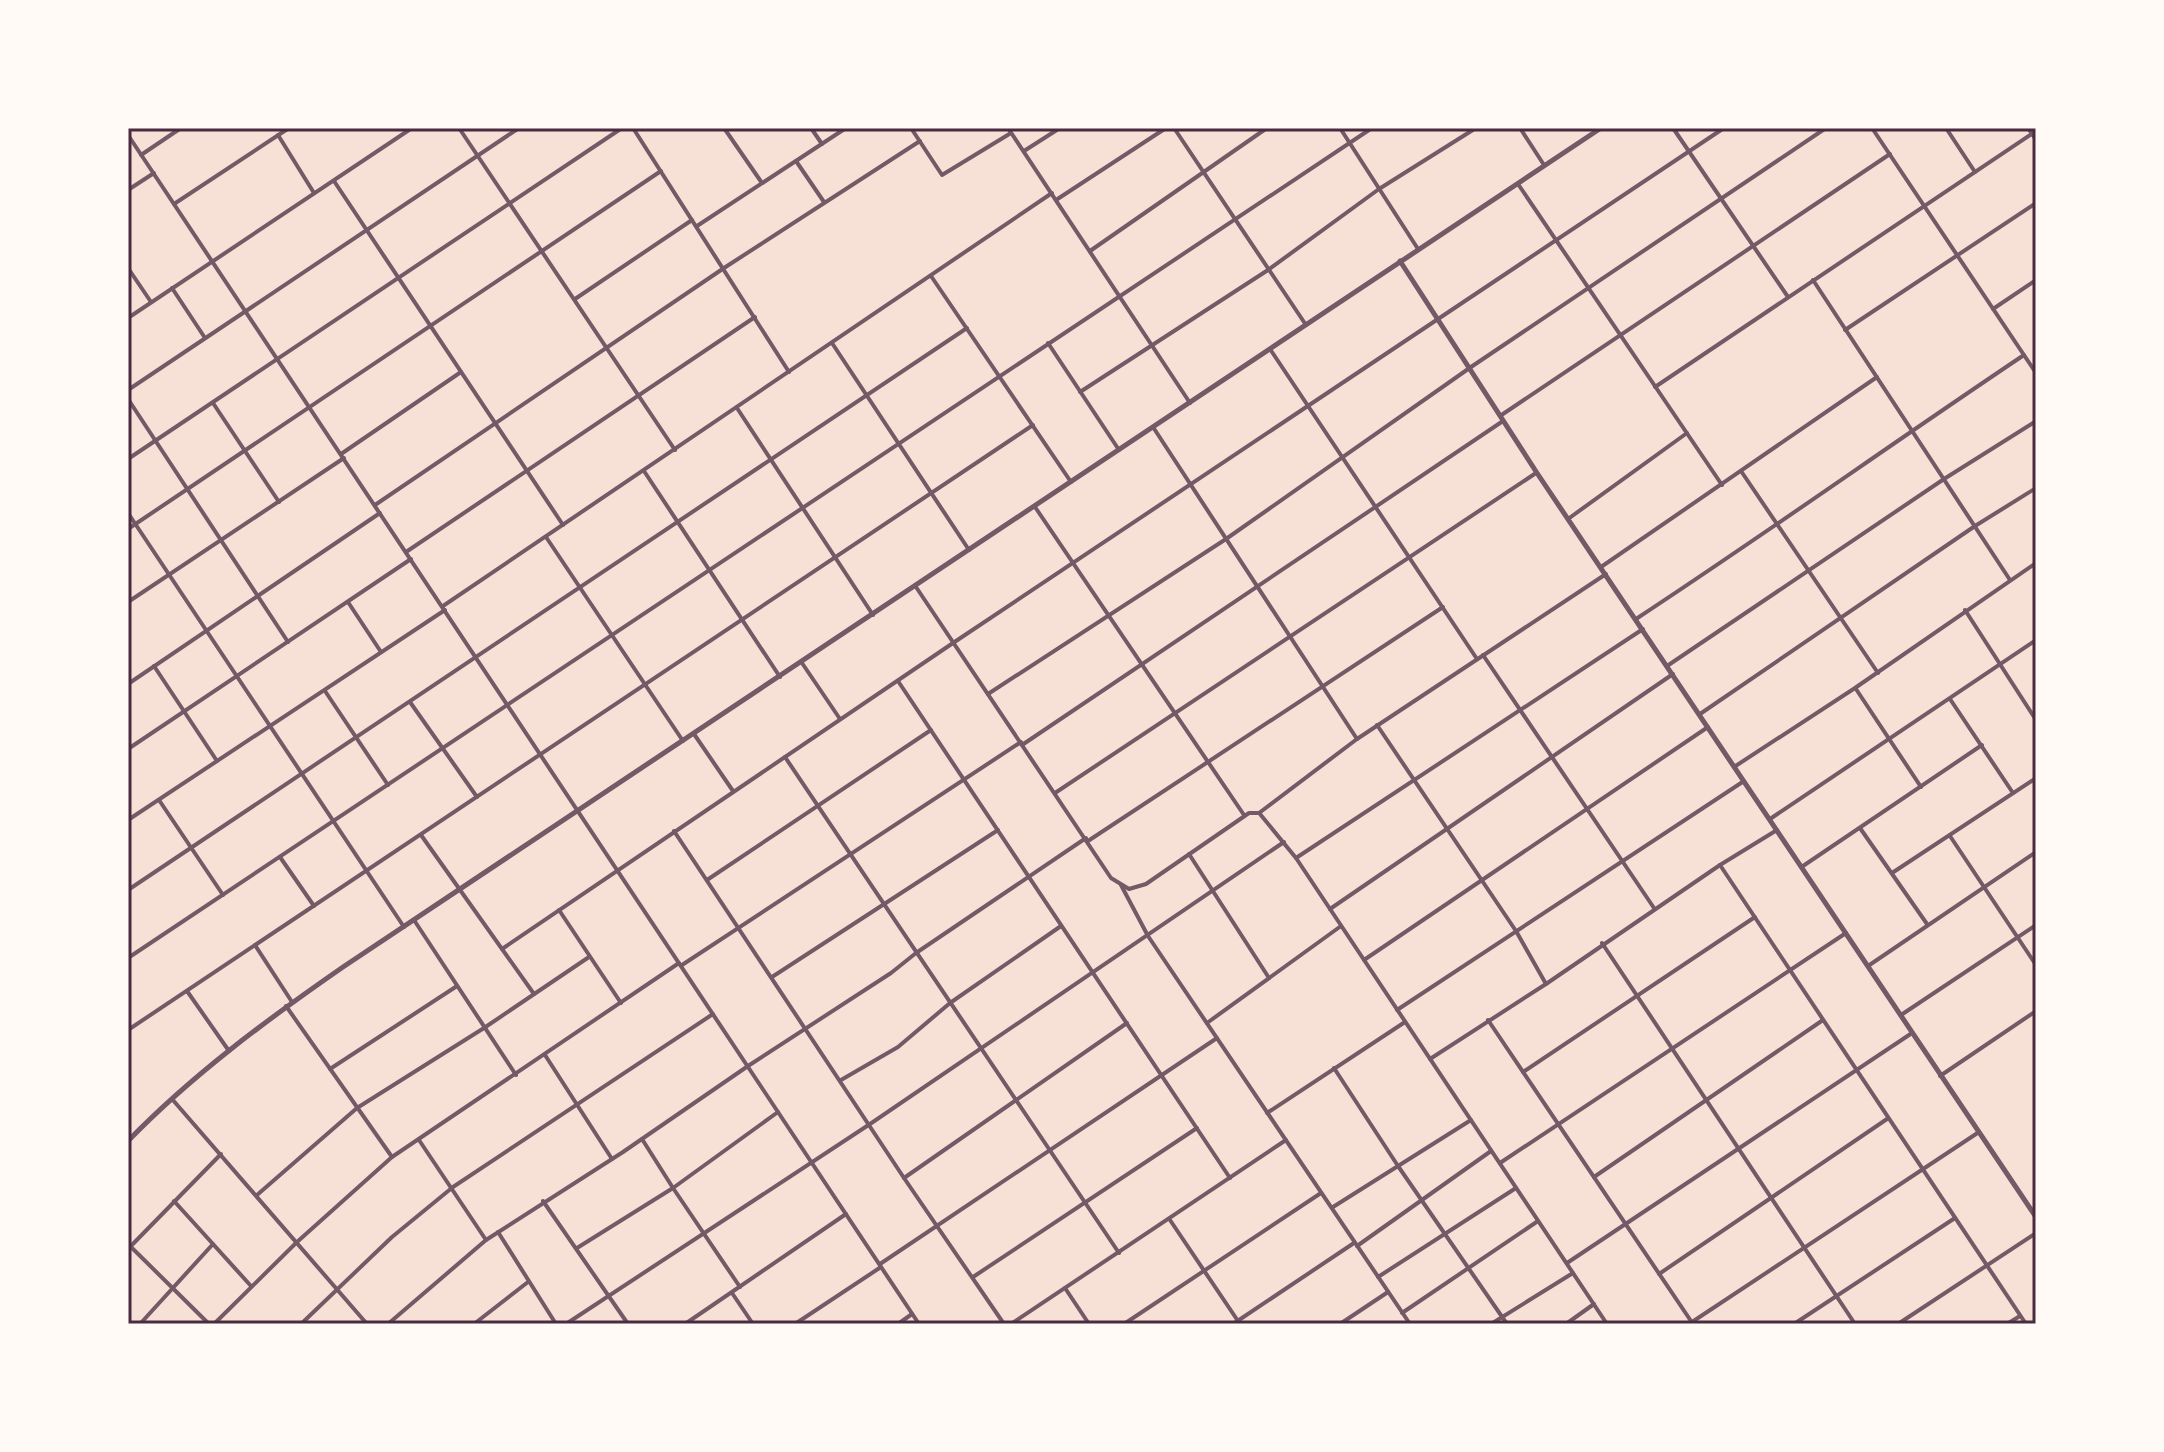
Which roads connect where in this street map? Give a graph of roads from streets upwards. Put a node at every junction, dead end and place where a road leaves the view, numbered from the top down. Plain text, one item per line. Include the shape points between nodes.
1 (181, 128) edge
2 (289, 128) edge
3 (412, 128) edge
4 (459, 128) edge
5 (519, 128) edge
6 (622, 128) edge
7 (633, 128) edge
8 (724, 128) edge
9 (811, 128) edge
10 (846, 128) edge
11 (911, 128) edge
12 (1060, 128) edge
13 (1166, 128) edge
14 (1174, 128) edge
15 (1267, 128) edge
16 (1340, 128) edge
17 (1372, 128) edge
18 (1476, 128) edge
19 (1520, 128) edge
20 (1601, 128) edge
21 (1673, 128) edge
22 (1724, 128) edge
23 (1826, 128) edge
24 (1872, 128) edge
25 (1946, 128) edge
26 (2028, 128) edge
27 (1010, 130) edge
28 (2034, 132) edge
29 (128, 135) edge
30 (278, 135) junction
31 (2036, 140) edge
32 (920, 141) junction
33 (1350, 142) junction
34 (822, 144) junction
35 (1024, 151) junction
36 (1690, 151) junction
37 (1890, 154) junction
38 (141, 155) junction
39 (479, 155) junction
40 (796, 161) junction
41 (1544, 165) junction
42 (661, 171) junction
43 (1203, 171) junction
44 (1975, 172) junction
45 (154, 173) junction
46 (334, 181) junction
47 (1516, 182) junction
48 (762, 183) junction
49 (1379, 189) junction
50 (128, 190) edge
51 (314, 193) junction
52 (1052, 193) junction
53 (1722, 198) junction
54 (1056, 200) junction
55 (825, 202) junction
56 (510, 203) junction
57 (2036, 203) edge
58 (174, 204) junction
59 (1924, 206) junction
60 (1234, 219) junction
61 (692, 220) junction
62 (697, 226) junction
63 (367, 230) junction
64 (1556, 241) junction
65 (1754, 246) junction
66 (1418, 249) junction
67 (543, 251) junction
68 (1090, 251) junction
69 (1957, 255) junction
70 (212, 261) junction
71 (1400, 261) junction
72 (128, 268) edge
73 (724, 268) junction
74 (1268, 270) junction
75 (931, 275) junction
76 (399, 278) junction
77 (1813, 280) junction
78 (2036, 280) edge
79 (172, 288) junction
80 (1588, 288) junction
81 (1120, 295) junction
82 (1788, 297) junction
83 (575, 299) junction
84 (151, 302) junction
85 (1993, 309) junction
86 (246, 311) junction
87 (755, 317) junction
88 (128, 318) edge
89 (1439, 319) junction
90 (1306, 325) junction
91 (431, 326) junction
92 (967, 328) junction
93 (1845, 330) junction
94 (1621, 336) junction
95 (205, 338) junction
96 (832, 343) junction
97 (1048, 343) junction
98 (1151, 345) junction
99 (607, 348) junction
100 (1270, 349) junction
101 (2024, 355) junction
102 (278, 359) junction
103 (1471, 367) junction
104 (461, 372) junction
105 (789, 372) junction
106 (2036, 373) edge
107 (999, 376) junction
108 (1877, 377) junction
109 (1655, 387) junction
110 (128, 390) edge
111 (1080, 392) junction
112 (867, 394) junction
113 (639, 395) junction
114 (128, 399) edge
115 (213, 403) junction
116 (1190, 403) junction
117 (1308, 406) junction
118 (310, 407) junction
119 (737, 408) junction
120 (1502, 418) junction
121 (2036, 421) edge
122 (495, 424) junction
123 (1033, 425) junction
124 (1153, 427) junction
125 (1912, 430) junction
126 (1687, 433) junction
127 (156, 441) junction
128 (899, 443) junction
129 (675, 450) junction
130 (1119, 450) junction
131 (245, 451) junction
132 (342, 456) junction
133 (1342, 457) junction
134 (128, 459) edge
135 (771, 459) junction
136 (527, 471) junction
137 (644, 471) junction
138 (1741, 471) junction
139 (1537, 473) junction
140 (1944, 479) junction
141 (1071, 482) junction
142 (1190, 484) junction
143 (1722, 485) junction
144 (2036, 488) edge
145 (188, 489) junction
146 (929, 493) junction
147 (279, 502) junction
148 (375, 505) junction
149 (1375, 505) junction
150 (802, 507) junction
151 (1035, 507) junction
152 (128, 513) edge
153 (380, 513) junction
154 (1568, 519) junction
155 (677, 521) junction
156 (136, 524) junction
157 (563, 525) junction
158 (1778, 526) junction
159 (1975, 526) junction
160 (128, 529) edge
161 (546, 537) junction
162 (1226, 539) junction
163 (221, 540) junction
164 (969, 550) junction
165 (406, 552) junction
166 (835, 557) junction
167 (1410, 558) junction
168 (411, 559) junction
169 (1073, 563) junction
170 (2036, 563) edge
171 (1601, 567) junction
172 (709, 570) junction
173 (1808, 570) junction
174 (1606, 574) junction
175 (169, 575) junction
176 (2010, 580) junction
177 (1256, 585) junction
178 (579, 586) junction
179 (916, 587) junction
180 (258, 596) junction
181 (128, 602) edge
182 (348, 602) junction
183 (1443, 607) junction
184 (444, 608) junction
185 (1965, 610) junction
186 (873, 615) junction
187 (1108, 615) junction
188 (742, 619) junction
189 (1636, 619) junction
190 (1842, 620) junction
191 (1643, 629) junction
192 (206, 631) junction
193 (612, 635) junction
194 (1291, 637) junction
195 (2036, 640) edge
196 (288, 642) junction
197 (953, 643) junction
198 (381, 652) junction
199 (476, 656) junction
200 (1480, 657) junction
201 (802, 663) junction
202 (1141, 663) junction
203 (2000, 664) junction
204 (154, 666) junction
205 (1667, 666) junction
206 (1878, 673) junction
207 (1673, 674) junction
208 (237, 676) junction
209 (780, 677) junction
210 (898, 680) junction
211 (128, 684) edge
212 (643, 685) junction
213 (1323, 686) junction
214 (1855, 688) junction
215 (324, 690) junction
216 (988, 694) junction
217 (1949, 698) junction
218 (410, 702) junction
219 (508, 704) junction
220 (1520, 710) junction
221 (184, 712) junction
222 (1175, 714) junction
223 (1700, 714) junction
224 (2035, 718) edge
225 (840, 719) junction
226 (1377, 725) junction
227 (270, 726) junction
228 (1708, 727) junction
229 (931, 730) junction
230 (694, 734) junction
231 (356, 738) junction
232 (1889, 738) junction
233 (1357, 739) junction
234 (683, 741) junction
235 (1022, 743) junction
236 (1982, 745) junction
237 (443, 748) junction
238 (128, 749) edge
239 (541, 754) junction
240 (784, 757) junction
241 (1552, 758) junction
242 (217, 761) junction
243 (1208, 762) junction
244 (1734, 767) junction
245 (302, 774) junction
246 (2036, 778) edge
247 (964, 779) junction
248 (1414, 779) junction
249 (1744, 781) junction
250 (388, 785) junction
251 (1921, 787) junction
252 (733, 791) junction
253 (1055, 793) junction
254 (2013, 793) junction
255 (477, 797) junction
256 (159, 800) junction
257 (817, 806) junction
258 (1586, 808) junction
259 (578, 810) junction
260 (1259, 813) junction
261 (1244, 815) junction
262 (1770, 819) junction
263 (128, 820) edge
264 (333, 821) junction
265 (1860, 828) junction
266 (1447, 829) junction
267 (998, 830) junction
268 (1777, 830) junction
269 (674, 831) junction
270 (421, 835) junction
271 (1950, 836) junction
272 (1087, 840) junction
273 (1284, 842) junction
274 (191, 848) junction
275 (2036, 852) edge
276 (850, 854) junction
277 (1189, 854) junction
278 (280, 857) junction
279 (1296, 858) junction
280 (1621, 860) junction
281 (1720, 865) junction
282 (1803, 866) junction
283 (617, 869) junction
284 (366, 871) junction
285 (1892, 873) junction
286 (1029, 877) junction
287 (1482, 879) junction
288 (707, 880) junction
289 (1121, 885) junction
290 (1985, 888) junction
291 (128, 890) edge
292 (459, 890) junction
293 (1213, 890) junction
294 (223, 895) junction
295 (884, 905) junction
296 (314, 906) junction
297 (1654, 908) junction
298 (1330, 909) junction
299 (559, 910) junction
300 (1755, 917) junction
301 (414, 920) junction
302 (1927, 925) junction
303 (2036, 925) edge
304 (1062, 926) junction
305 (1341, 926) junction
306 (404, 927) junction
307 (739, 927) junction
308 (1516, 931) junction
309 (1846, 933) junction
310 (1148, 936) junction
311 (2017, 938) junction
312 (1602, 943) junction
313 (255, 945) junction
314 (502, 949) junction
315 (916, 953) junction
316 (589, 957) junction
317 (128, 958) edge
318 (1364, 960) junction
319 (680, 964) junction
320 (2036, 965) edge
321 (1868, 966) junction
322 (1790, 969) junction
323 (1094, 973) junction
324 (772, 977) junction
325 (1269, 978) junction
326 (1546, 984) junction
327 (457, 986) junction
328 (187, 991) junction
329 (534, 994) junction
330 (1637, 996) junction
331 (621, 1003) junction
332 (950, 1003) junction
333 (289, 1004) junction
334 (1397, 1010) junction
335 (2036, 1011) edge
336 (713, 1014) junction
337 (1901, 1015) junction
338 (1488, 1020) junction
339 (1824, 1020) junction
340 (1405, 1022) junction
341 (1127, 1023) junction
342 (1207, 1023) junction
343 (129, 1027) edge
344 (806, 1027) junction
345 (484, 1028) junction
346 (1912, 1033) junction
347 (1217, 1038) junction
348 (1671, 1048) junction
349 (981, 1049) junction
350 (230, 1052) junction
351 (545, 1055) junction
352 (1430, 1059) junction
353 (748, 1066) junction
354 (1334, 1068) junction
355 (330, 1069) junction
356 (1857, 1070) junction
357 (1523, 1072) junction
358 (516, 1075) junction
359 (1162, 1075) junction
360 (1940, 1076) junction
361 (841, 1080) junction
362 (172, 1098) junction
363 (1706, 1100) junction
364 (1016, 1102) junction
365 (578, 1103) junction
366 (357, 1108) junction
367 (778, 1112) junction
368 (1267, 1113) junction
369 (1887, 1119) junction
370 (1471, 1120) junction
371 (870, 1124) junction
372 (1558, 1124) junction
373 (1197, 1128) junction
374 (1979, 1132) junction
375 (642, 1139) junction
376 (419, 1140) junction
377 (1286, 1140) junction
378 (128, 1141) edge
379 (1738, 1149) junction
380 (1049, 1150) junction
381 (1491, 1151) junction
382 (221, 1154) junction
383 (392, 1157) junction
384 (612, 1159) junction
385 (812, 1163) junction
386 (1500, 1163) junction
387 (1398, 1166) junction
388 (1922, 1168) junction
389 (1594, 1177) junction
390 (904, 1178) junction
391 (1230, 1178) junction
392 (453, 1187) junction
393 (673, 1188) junction
394 (1516, 1188) junction
395 (1321, 1193) junction
396 (257, 1195) junction
397 (1771, 1198) junction
398 (1422, 1200) junction
399 (174, 1201) junction
400 (543, 1201) junction
401 (1085, 1202) junction
402 (1333, 1207) junction
403 (846, 1214) junction
404 (2036, 1217) edge
405 (1955, 1218) junction
406 (1169, 1219) junction
407 (1538, 1221) junction
408 (1626, 1224) junction
409 (938, 1225) junction
410 (498, 1232) junction
411 (2036, 1233) edge
412 (702, 1234) junction
413 (1445, 1234) junction
414 (486, 1240) junction
415 (297, 1242) junction
416 (213, 1244) junction
417 (1356, 1244) junction
418 (129, 1247) edge
419 (1804, 1247) junction
420 (577, 1248) junction
421 (1119, 1253) junction
422 (1567, 1263) junction
423 (880, 1265) junction
424 (1987, 1265) junction
425 (1469, 1268) junction
426 (1204, 1271) junction
427 (1573, 1273) junction
428 (1659, 1274) junction
429 (973, 1277) junction
430 (1378, 1277) junction
431 (528, 1282) junction
432 (251, 1286) junction
433 (171, 1287) junction
434 (740, 1287) junction
435 (1065, 1288) junction
436 (337, 1290) junction
437 (1388, 1292) junction
438 (732, 1293) junction
439 (609, 1295) junction
440 (1836, 1296) junction
441 (1594, 1304) junction
442 (1402, 1313) junction
443 (912, 1314) junction
444 (1502, 1316) junction
445 (2020, 1316) junction
446 (1237, 1323) edge
447 (1692, 1323) edge
448 (140, 1324) edge
449 (212, 1324) edge
450 (301, 1324) edge
451 (367, 1324) edge
452 (388, 1324) edge
453 (474, 1324) edge
454 (556, 1324) edge
455 (566, 1324) edge
456 (628, 1324) edge
457 (685, 1324) edge
458 (753, 1324) edge
459 (795, 1324) edge
460 (898, 1324) edge
461 (919, 1324) edge
462 (1004, 1324) edge
463 (1011, 1324) edge
464 (1089, 1324) edge
465 (1124, 1324) edge
466 (1340, 1324) edge
467 (1410, 1324) edge
468 (1491, 1324) edge
469 (1507, 1324) edge
470 (1566, 1324) edge
471 (1607, 1324) edge
472 (1794, 1324) edge
473 (1855, 1324) edge
474 (1898, 1324) edge
475 (2007, 1324) edge
476 (2026, 1324) edge

1 - 38 street
2 - 30 street
3 - 46 street
4 - 39 street
5 - 39 street
6 - 56 street
7 - 42 street
8 - 48 street
9 - 34 street
10 - 34 street
11 - 32 street
12 - 35 street
13 - 54 street
14 - 43 street
15 - 43 street
16 - 33 street
17 - 33 street
18 - 49 street
19 - 41 street
20 - 41 street
21 - 36 street
22 - 36 street
23 - 53 street
24 - 37 street
25 - 44 street
26 - 28 street
27 - 32 street via 942,175
27 - 35 street
28 - 31 street
28 - 44 street
29 - 38 street
30 - 51 street
30 - 58 street
32 - 55 street
33 - 49 street
33 - 60 street
34 - 40 street
35 - 52 street
36 - 53 street
36 - 64 street
37 - 59 street
37 - 65 street
38 - 45 street
39 - 56 street
39 - 63 street
40 - 48 street
40 - 55 street
41 - 47 street
42 - 61 street
42 - 67 street
43 - 60 street
43 - 68 street
44 - 59 street
45 - 50 street
45 - 58 street
46 - 51 street
46 - 63 street
47 - 64 street
47 - 66 street
48 - 62 street
49 - 66 street
49 - 74 street
51 - 70 street
52 - 54 street
52 - 75 street
53 - 65 street
53 - 80 street
54 - 68 street
55 - 73 street
56 - 67 street
56 - 76 street
57 - 69 street
58 - 70 street
59 - 69 street
59 - 77 street
60 - 74 street
60 - 81 street
61 - 62 street
61 - 83 street
62 - 73 street
63 - 76 street
63 - 86 street
64 - 80 street
64 - 89 street
65 - 82 street
65 - 94 street
66 - 71 street
67 - 83 street
67 - 91 street
68 - 81 street
69 - 85 street
69 - 93 street
70 - 79 street
70 - 86 street
71 - 89 street
71 - 90 street
72 - 84 street
73 - 87 street
73 - 99 street
74 - 90 street
74 - 98 street
75 - 92 street
75 - 96 street
76 - 91 street
76 - 102 street
77 - 82 street
77 - 93 street
78 - 85 street
79 - 84 street
79 - 95 street
80 - 94 street
80 - 103 street
81 - 97 street
81 - 98 street
82 - 109 street
83 - 99 street
84 - 88 street
85 - 101 street
86 - 95 street
86 - 102 street
87 - 105 street
87 - 113 street
89 - 103 street
89 - 117 street
90 - 100 street
91 - 104 street
91 - 118 street
92 - 107 street
92 - 112 street
93 - 108 street
94 - 109 street
94 - 120 street
95 - 110 street
96 - 105 street
96 - 112 street
97 - 107 street
97 - 111 street
98 - 111 street
98 - 116 street
99 - 113 street
99 - 122 street
100 - 116 street
100 - 117 street
101 - 106 street
101 - 125 street
102 - 115 street
102 - 118 street
103 - 120 street
103 - 133 street
104 - 122 street
104 - 132 street
105 - 119 street
107 - 123 street
107 - 128 street
108 - 125 street
108 - 138 street
109 - 126 street
111 - 130 street
112 - 128 street
112 - 135 street
113 - 129 street
113 - 136 street
114 - 127 street
115 - 127 street
115 - 131 street
116 - 124 street
117 - 133 street
117 - 142 street
118 - 131 street
118 - 132 street
119 - 129 street
119 - 135 street
120 - 139 street
120 - 149 street
121 - 140 street
122 - 136 street
122 - 148 street
123 - 141 street
123 - 146 street
124 - 130 street
124 - 142 street
125 - 140 street
125 - 158 street
126 - 143 street
126 - 154 street
127 - 134 street
127 - 145 street
128 - 146 street
128 - 150 street
129 - 137 street
130 - 141 street
131 - 145 street
131 - 147 street
132 - 147 street
132 - 148 street
133 - 149 street
133 - 162 street
135 - 150 street
135 - 155 street
136 - 157 street
136 - 165 street
137 - 155 street
137 - 157 street
138 - 143 street
138 - 158 street
139 - 154 street
139 - 167 street
140 - 159 street
140 - 173 street
141 - 151 street
142 - 162 street
142 - 169 street
143 - 171 street
144 - 159 street
145 - 156 street
145 - 163 street
146 - 164 street
146 - 166 street
147 - 163 street
148 - 153 street
149 - 167 street
149 - 177 street
150 - 166 street
150 - 172 street
151 - 164 street
151 - 169 street
152 - 156 street
153 - 165 street
153 - 180 street
154 - 171 street
155 - 172 street
155 - 178 street
156 - 160 street
156 - 175 street
157 - 161 street
158 - 173 street
158 - 189 street
159 - 176 street
159 - 190 street
161 - 178 street
161 - 184 street
162 - 177 street
162 - 187 street
163 - 175 street
163 - 180 street
164 - 179 street
165 - 168 street
166 - 186 street
166 - 188 street
167 - 183 street
167 - 194 street
168 - 182 street
168 - 184 street
169 - 187 street
169 - 197 street
170 - 176 street
171 - 174 street
172 - 188 street
172 - 193 street
173 - 190 street
173 - 205 street
174 - 189 street
174 - 200 street
175 - 181 street
175 - 192 street
176 - 185 street
177 - 194 street
177 - 202 street
178 - 193 street
178 - 199 street
179 - 186 street
179 - 197 street
180 - 192 street
180 - 196 street
182 - 196 street
182 - 198 street
183 - 200 street
183 - 213 street
184 - 198 street
184 - 199 street
185 - 203 street
185 - 206 street
186 - 201 street
187 - 202 street
187 - 216 street
188 - 209 street
188 - 212 street
189 - 191 street
190 - 206 street
190 - 223 street
191 - 205 street
191 - 220 street
192 - 204 street
192 - 208 street
193 - 212 street
193 - 219 street
194 - 213 street
194 - 222 street
195 - 203 street
196 - 208 street
197 - 210 street
197 - 216 street
198 - 215 street
199 - 218 street
199 - 219 street
200 - 220 street
200 - 226 street
201 - 209 street
201 - 225 street
202 - 222 street
202 - 235 street
203 - 217 street
203 - 224 street
204 - 211 street
204 - 221 street
205 - 207 street
206 - 214 street
207 - 223 street
207 - 241 street
208 - 221 street
208 - 227 street
209 - 230 street
210 - 225 street
210 - 229 street
212 - 234 street
212 - 239 street
213 - 233 street
213 - 243 street
214 - 232 street
214 - 244 street
215 - 227 street
215 - 231 street
216 - 235 street
217 - 232 street
217 - 236 street
218 - 231 street
218 - 237 street
219 - 237 street
219 - 239 street
220 - 241 street
220 - 248 street
221 - 238 street
221 - 242 street
222 - 243 street
222 - 253 street
223 - 228 street
225 - 240 street
226 - 233 street
226 - 248 street
227 - 242 street
227 - 245 street
228 - 244 street
228 - 258 street
229 - 247 street
229 - 257 street
230 - 234 street
230 - 252 street
231 - 245 street
231 - 250 street
232 - 251 street
232 - 262 street
233 - 260 street
234 - 259 street
235 - 247 street
235 - 253 street
236 - 251 street
236 - 254 street
237 - 250 street
237 - 255 street
239 - 255 street
239 - 259 street
240 - 252 street
240 - 257 street
241 - 258 street
241 - 266 street
242 - 256 street
243 - 261 street
243 - 272 street
244 - 249 street
245 - 264 street
245 - 274 street
246 - 254 street
247 - 267 street
247 - 276 street
248 - 266 street
248 - 279 street
249 - 262 street
249 - 280 street
250 - 264 street
251 - 265 street
252 - 269 street
253 - 272 street
254 - 271 street
255 - 270 street
256 - 263 street
256 - 274 street
257 - 276 street
257 - 288 street
258 - 280 street
258 - 287 street
259 - 283 street
259 - 292 street
260 - 261 street
260 - 273 street
261 - 277 street
262 - 268 street
264 - 278 street
264 - 284 street
265 - 282 street
265 - 285 street
266 - 287 street
266 - 298 street
267 - 286 street
267 - 295 street
268 - 281 street
268 - 282 street
269 - 283 street
269 - 288 street
270 - 284 street
270 - 292 street
271 - 285 street
271 - 290 street
272 - 286 street
272 - 289 street
273 - 279 street
273 - 293 street
274 - 291 street
274 - 294 street
275 - 290 street
276 - 295 street
276 - 307 street
277 - 289 street via 1146,884 1129,889
277 - 293 street
278 - 294 street
278 - 296 street
279 - 298 street
280 - 297 street
280 - 308 street
281 - 297 street
281 - 300 street
282 - 309 street
283 - 299 street
283 - 319 street
284 - 296 street
284 - 306 street
285 - 302 street
286 - 304 street
286 - 315 street
287 - 308 street
287 - 318 street
288 - 307 street
289 - 310 street
290 - 302 street
290 - 311 street
292 - 301 street
292 - 314 street
293 - 310 street
293 - 325 street
294 - 317 street
295 - 315 street
295 - 324 street
296 - 313 street
297 - 312 street
298 - 305 street
299 - 314 street
299 - 316 street
300 - 322 street
300 - 330 street
301 - 306 street
301 - 327 street
302 - 321 street
303 - 311 street
304 - 323 street
304 - 332 street
305 - 318 street
305 - 325 street
306 - 333 street
307 - 319 street
307 - 324 street
308 - 326 street
308 - 334 street
309 - 321 street
309 - 322 street
310 - 323 street
310 - 342 street
311 - 320 street
311 - 337 street
312 - 326 street
312 - 330 street
313 - 328 street
313 - 333 street
314 - 329 street
315 - 332 street
315 - 344 street
316 - 329 street
316 - 331 street
318 - 334 street
319 - 331 street
319 - 336 street
321 - 337 street
322 - 339 street
322 - 348 street
323 - 341 street
323 - 349 street
324 - 344 street
325 - 342 street
326 - 338 street
327 - 345 street
327 - 355 street
328 - 343 street
328 - 350 street
329 - 345 street
330 - 348 street
330 - 357 street
331 - 351 street
332 - 349 street
332 - 361 street via 898,1047
333 - 350 street
333 - 355 street
334 - 340 street
335 - 360 street
336 - 353 street
336 - 365 street
337 - 346 street
338 - 352 street
338 - 357 street
339 - 356 street
339 - 363 street
340 - 352 street
340 - 354 street
341 - 359 street
341 - 364 street
342 - 347 street
344 - 353 street
344 - 361 street
345 - 358 street
345 - 366 street
346 - 356 street
346 - 360 street
347 - 359 street
347 - 368 street
348 - 363 street
348 - 372 street
349 - 364 street
349 - 371 street
350 - 362 street
351 - 358 street
351 - 365 street
352 - 370 street
353 - 367 street
353 - 375 street
354 - 368 street
354 - 387 street
355 - 366 street
356 - 369 street
356 - 379 street
357 - 372 street
358 - 376 street
359 - 373 street
359 - 380 street
360 - 374 street
361 - 371 street
362 - 378 street
362 - 382 street
363 - 379 street
363 - 389 street
364 - 380 street
364 - 390 street
365 - 384 street
365 - 392 street
366 - 383 street
366 - 396 street
367 - 385 street
367 - 393 street
368 - 377 street
369 - 388 street
369 - 397 street
370 - 381 street
370 - 387 street
371 - 385 street
371 - 390 street
372 - 386 street
372 - 389 street
373 - 391 street
373 - 401 street
374 - 388 street
374 - 404 street
375 - 384 street
375 - 393 street
376 - 383 street
376 - 392 street
377 - 391 street
377 - 395 street
379 - 397 street
379 - 408 street
380 - 401 street
380 - 409 street
381 - 386 street
381 - 398 street
382 - 396 street
382 - 399 street
383 - 415 street
384 - 400 street
385 - 403 street
385 - 412 street
386 - 394 street
387 - 398 street
387 - 402 street
388 - 405 street
388 - 419 street
389 - 408 street
390 - 409 street
391 - 406 street
392 - 414 street
392 - 436 street
393 - 412 street
393 - 420 street
394 - 407 street
394 - 413 street
395 - 402 street
395 - 426 street
396 - 415 street
397 - 419 street
397 - 428 street
398 - 413 street
398 - 417 street
399 - 416 street
399 - 418 street
400 - 410 street
400 - 420 street
401 - 421 street
401 - 429 street
402 - 417 street
403 - 423 street
403 - 434 street
405 - 424 street
405 - 440 street
406 - 421 street
406 - 426 street
407 - 422 street
407 - 425 street
408 - 422 street
408 - 428 street
409 - 423 street
409 - 429 street
410 - 414 street
410 - 431 street
411 - 424 street
412 - 434 street
412 - 439 street
413 - 425 street
413 - 430 street
414 - 452 street
415 - 432 street
415 - 436 street
416 - 432 street
416 - 433 street
417 - 430 street
417 - 446 street
418 - 433 street
419 - 440 street
419 - 447 street
420 - 439 street
421 - 435 street
422 - 427 street
423 - 443 street
423 - 459 street
424 - 445 street
424 - 474 street
425 - 442 street
425 - 444 street
426 - 446 street
426 - 465 street
427 - 441 street
427 - 444 street
428 - 447 street
429 - 462 street
430 - 437 street
431 - 453 street
431 - 454 street
432 - 449 street
433 - 448 street
433 - 449 street
434 - 438 street
435 - 463 street
435 - 464 street
436 - 450 street
436 - 451 street
437 - 442 street
437 - 466 street
438 - 457 street
438 - 458 street
439 - 455 street
439 - 456 street
440 - 472 street
440 - 473 street
441 - 470 street
441 - 471 street
442 - 467 street
443 - 460 street
443 - 461 street
444 - 468 street
444 - 469 street
445 - 475 street
445 - 476 street

